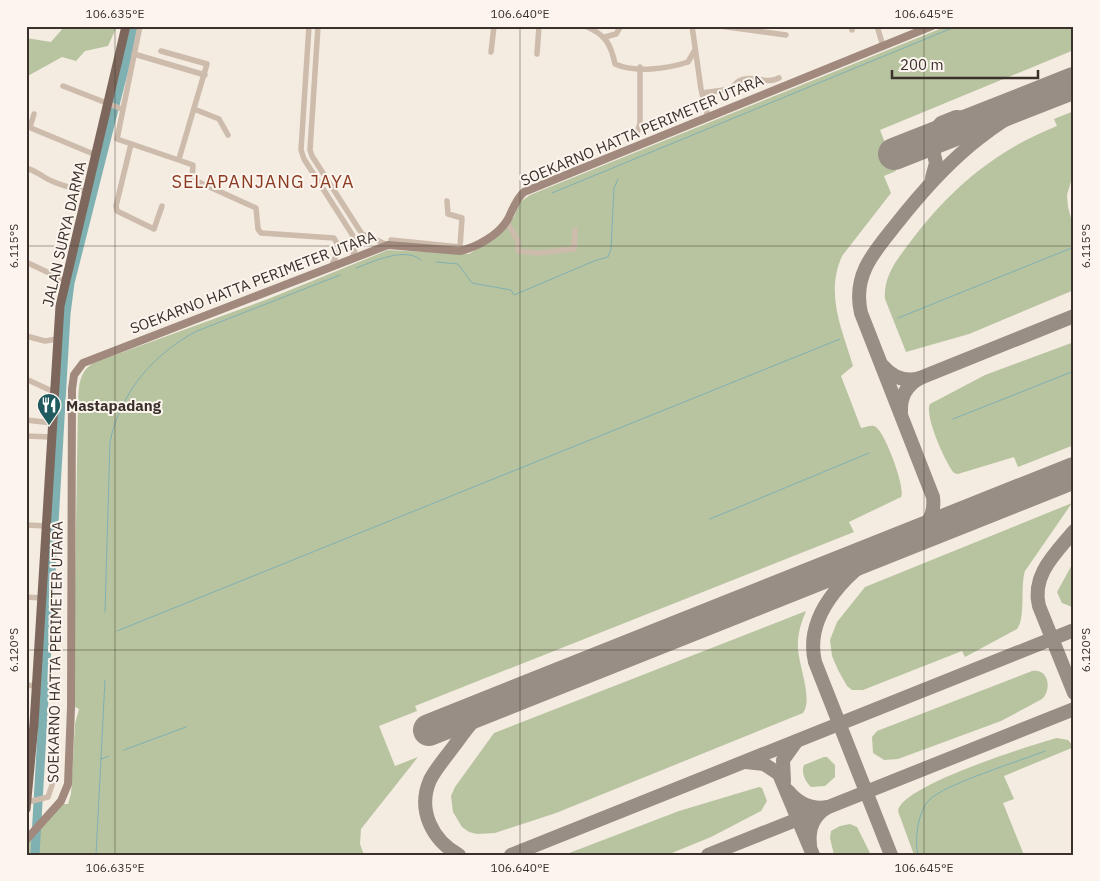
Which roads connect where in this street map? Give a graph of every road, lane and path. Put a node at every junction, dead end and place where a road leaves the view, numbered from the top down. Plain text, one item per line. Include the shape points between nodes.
1 (126, 26) edge
2 (140, 26) edge
3 (309, 26) edge
4 (318, 26) edge
5 (494, 26) edge
6 (539, 26) edge
7 (585, 26) edge
8 (621, 26) edge
9 (692, 26) edge
10 (720, 26) edge
11 (776, 26) edge
12 (877, 26) edge
13 (932, 26) edge
14 (916, 29) edge
15 (776, 34) junction
16 (786, 35) dead end
17 (605, 37) junction
18 (883, 46) junction
19 (695, 50) junction
20 (161, 51) dead end
21 (490, 52) dead end
22 (134, 54) junction
23 (537, 54) dead end
24 (640, 67) junction
25 (205, 76) junction
26 (306, 79) junction
27 (315, 80) junction
28 (62, 86) dead end
29 (306, 87) junction
30 (314, 87) junction
31 (779, 88) junction
32 (702, 93) junction
33 (110, 106) junction
34 (120, 108) junction
35 (194, 109) junction
36 (34, 114) dead end
37 (708, 117) junction
38 (28, 126) edge
39 (637, 134) dead end
40 (228, 135) dead end
41 (131, 144) junction
42 (96, 155) junction
43 (179, 159) junction
44 (26, 168) edge
45 (87, 192) junction
46 (447, 201) dead end
47 (342, 202) junction
48 (162, 206) dead end
49 (334, 206) junction
50 (506, 222) junction
51 (575, 230) dead end
52 (390, 245) junction
53 (460, 249) junction
54 (352, 259) junction
55 (26, 262) edge
56 (334, 266) junction
57 (64, 280) junction
58 (26, 336) edge
59 (56, 339) junction
60 (26, 379) edge
61 (54, 392) junction
62 (26, 420) edge
63 (52, 423) junction
64 (26, 436) edge
65 (51, 437) junction
66 (26, 525) edge
67 (47, 526) junction
68 (26, 597) edge
69 (42, 598) junction
70 (26, 685) edge
71 (37, 686) junction
72 (29, 764) edge
73 (54, 778) dead end
74 (29, 804) edge
75 (27, 838) edge

1 - 33 main road, JALAN SURYA DARMA
2 - 22 street
3 - 26 street
4 - 27 street
5 - 21 street
6 - 23 street
7 - 17 street
8 - 17 street via 616,34
9 - 19 street
10 - 15 street
11 - 15 street
12 - 18 street
13 - 14 main road, SOEKARNO HATTA PERIMETER UTARA
14 - 18 main road, SOEKARNO HATTA PERIMETER UTARA
15 - 16 street
17 - 24 street via 615,64 624,68
18 - 31 main road, SOEKARNO HATTA PERIMETER UTARA
19 - 24 street via 688,62 660,69
19 - 32 street
20 - 25 street via 204,62 207,64
22 - 25 street
22 - 34 street
24 - 39 street via 640,123
25 - 35 street
26 - 27 street
26 - 29 street
27 - 30 street
28 - 33 street
29 - 30 street
29 - 49 street via 301,150
30 - 47 street via 310,150
31 - 32 street via 776,79 746,78 731,90
31 - 37 main road, SOEKARNO HATTA PERIMETER UTARA
32 - 37 street
33 - 34 street
33 - 42 main road, JALAN SURYA DARMA
34 - 41 street via 116,137
35 - 40 street via 219,119
35 - 43 street
36 - 38 street
37 - 50 main road, SOEKARNO HATTA PERIMETER UTARA via 524,192
38 - 42 street
41 - 43 street
41 - 48 street via 117,212 154,229
42 - 45 main road, JALAN SURYA DARMA
43 - 56 street via 194,165 192,179 256,208 261,233 334,238 340,249
44 - 45 street
45 - 57 main road, JALAN SURYA DARMA
46 - 53 street via 448,214 462,218
47 - 49 street
47 - 52 street via 362,234
49 - 54 street via 355,239
50 - 51 street via 518,241 518,251 538,253 574,249
50 - 53 main road, SOEKARNO HATTA PERIMETER UTARA via 490,237 471,248
52 - 53 main road, SOEKARNO HATTA PERIMETER UTARA
52 - 54 main road, SOEKARNO HATTA PERIMETER UTARA
54 - 56 main road, SOEKARNO HATTA PERIMETER UTARA
55 - 57 street
56 - 75 main road, SOEKARNO HATTA PERIMETER UTARA via 90,359 77,368 72,389 68,784 64,796
57 - 59 main road, JALAN SURYA DARMA
58 - 59 street via 45,341
59 - 61 main road, JALAN SURYA DARMA
60 - 61 street
61 - 63 main road, JALAN SURYA DARMA
62 - 63 street
63 - 65 main road, JALAN SURYA DARMA
64 - 65 street
65 - 67 main road, JALAN SURYA DARMA
66 - 67 street
67 - 69 main road, JALAN SURYA DARMA
68 - 69 street
69 - 71 main road, JALAN SURYA DARMA
70 - 71 street
71 - 72 main road, JALAN SURYA DARMA
72 - 74 main road, JALAN SURYA DARMA
73 - 74 street via 50,794

